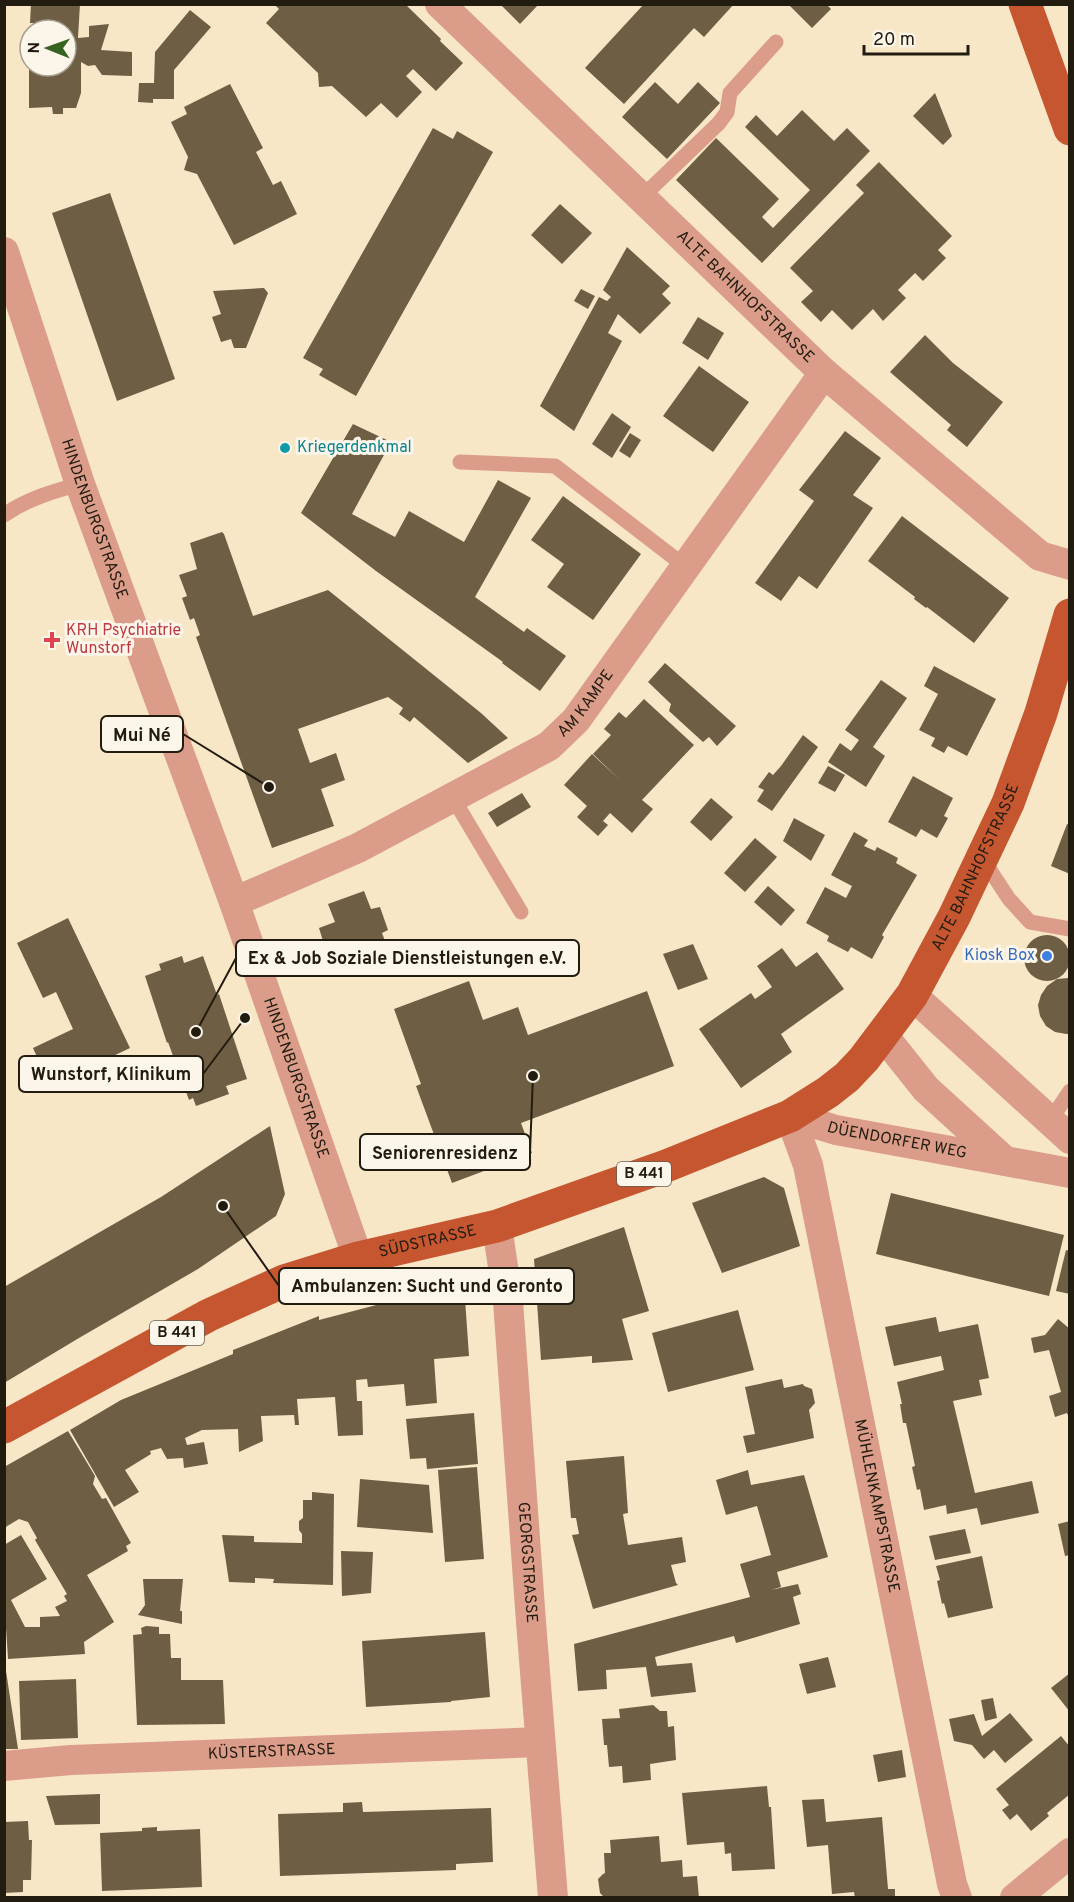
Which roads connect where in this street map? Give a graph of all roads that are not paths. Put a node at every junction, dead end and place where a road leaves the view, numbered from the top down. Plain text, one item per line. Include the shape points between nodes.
1 (440, 4) edge
2 (1025, 4) edge
3 (776, 42) dead end
4 (1070, 129) edge
5 (642, 197) junction
6 (4, 252) edge
7 (824, 373) junction
8 (460, 462) dead end
9 (80, 484) junction
10 (4, 515) edge
11 (1070, 565) edge
12 (686, 567) junction
13 (1070, 615) edge
14 (453, 798) junction
15 (982, 858) junction
16 (234, 902) junction
17 (521, 912) dead end
18 (1070, 929) edge
19 (912, 995) junction
20 (883, 1035) junction
21 (1070, 1091) edge
22 (828, 1092) joint
23 (790, 1116) junction
24 (1060, 1130) edge
25 (1005, 1161) junction
26 (1070, 1173) edge
27 (497, 1226) junction
28 (358, 1258) junction
29 (4, 1427) edge
30 (540, 1742) junction
31 (4, 1766) edge
32 (1070, 1853) edge
33 (553, 1898) edge
34 (957, 1898) edge
35 (1015, 1898) edge

1 - 5 street, ALTE BAHNHOFSTRASSE
2 - 4 main road
3 - 5 lane via 730,93 727,112 719,123
5 - 7 street, ALTE BAHNHOFSTRASSE
6 - 9 street, HINDENBURGSTRASSE
7 - 11 street, ALTE BAHNHOFSTRASSE via 1040,556
7 - 12 street, AM KAMPE
8 - 12 lane via 555,466
9 - 10 lane
9 - 16 street, HINDENBURGSTRASSE
12 - 14 street, AM KAMPE via 576,720 549,746
13 - 15 main road, ALTE BAHNHOFSTRASSE / B 441 via 1037,723 1008,803
14 - 16 street, AM KAMPE via 358,848
14 - 17 lane
15 - 18 lane via 1030,922
15 - 19 main road, ALTE BAHNHOFSTRASSE / B 441
16 - 28 street, HINDENBURGSTRASSE
19 - 20 main road, ALTE BAHNHOFSTRASSE / B 441
19 - 24 street
20 - 22 main road, ALTE BAHNHOFSTRASSE / B 441 via 847,1077
20 - 25 street, DÜENDORFER WEG via 926,1089
21 - 24 lane
22 - 23 main road, SÜDSTRASSE / B 441
23 - 25 street, DÜENDORFER WEG via 836,1130
23 - 27 main road, SÜDSTRASSE / B 441 via 666,1166
23 - 34 street, MÜHLENKAMPSTRASSE via 808,1165
25 - 26 street, DÜENDORFER WEG
27 - 28 main road, SÜDSTRASSE / B 441
27 - 30 street, GEORGSTRASSE via 508,1301
28 - 29 main road, SÜDSTRASSE / B 441 via 284,1281 209,1315
30 - 31 street, KÜSTERSTRASSE
30 - 33 street, GEORGSTRASSE
32 - 35 street

